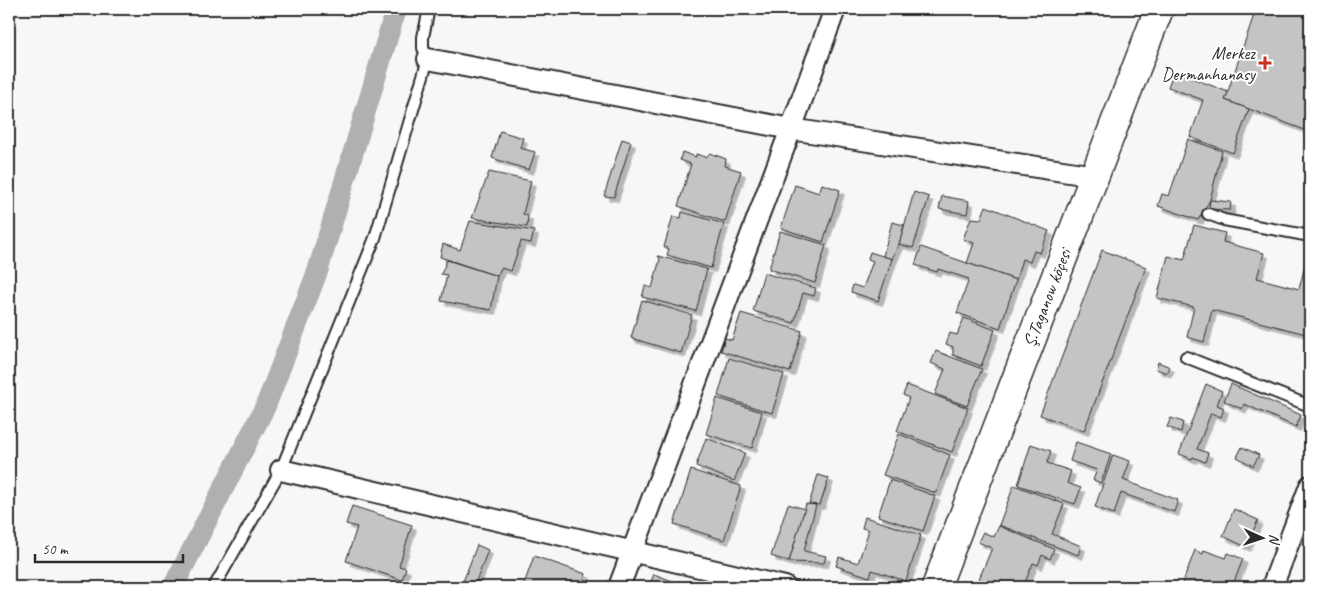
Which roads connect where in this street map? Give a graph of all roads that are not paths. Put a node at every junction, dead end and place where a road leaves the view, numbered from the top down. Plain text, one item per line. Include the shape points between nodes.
1 (429, 9) edge
2 (835, 9) edge
3 (1159, 9) edge
4 (428, 59) junction
5 (792, 129) junction
6 (1094, 176) junction
7 (1208, 214) dead end
8 (1310, 236) edge
9 (1186, 357) dead end
10 (1310, 406) edge
11 (281, 470) junction
12 (1310, 486) edge
13 (632, 551) junction
14 (214, 587) edge
15 (619, 587) edge
16 (786, 587) edge
17 (936, 587) edge
18 (1272, 587) edge

1 - 4 lane via 423,42
2 - 5 street
3 - 6 street, Ş.Taganow köçesi
4 - 5 street
4 - 11 lane via 375,238
5 - 6 street
5 - 13 street
6 - 17 street, Ş.Taganow köçesi
7 - 8 lane
9 - 10 lane
11 - 13 street
11 - 14 lane
12 - 18 street
13 - 15 street
13 - 16 street

